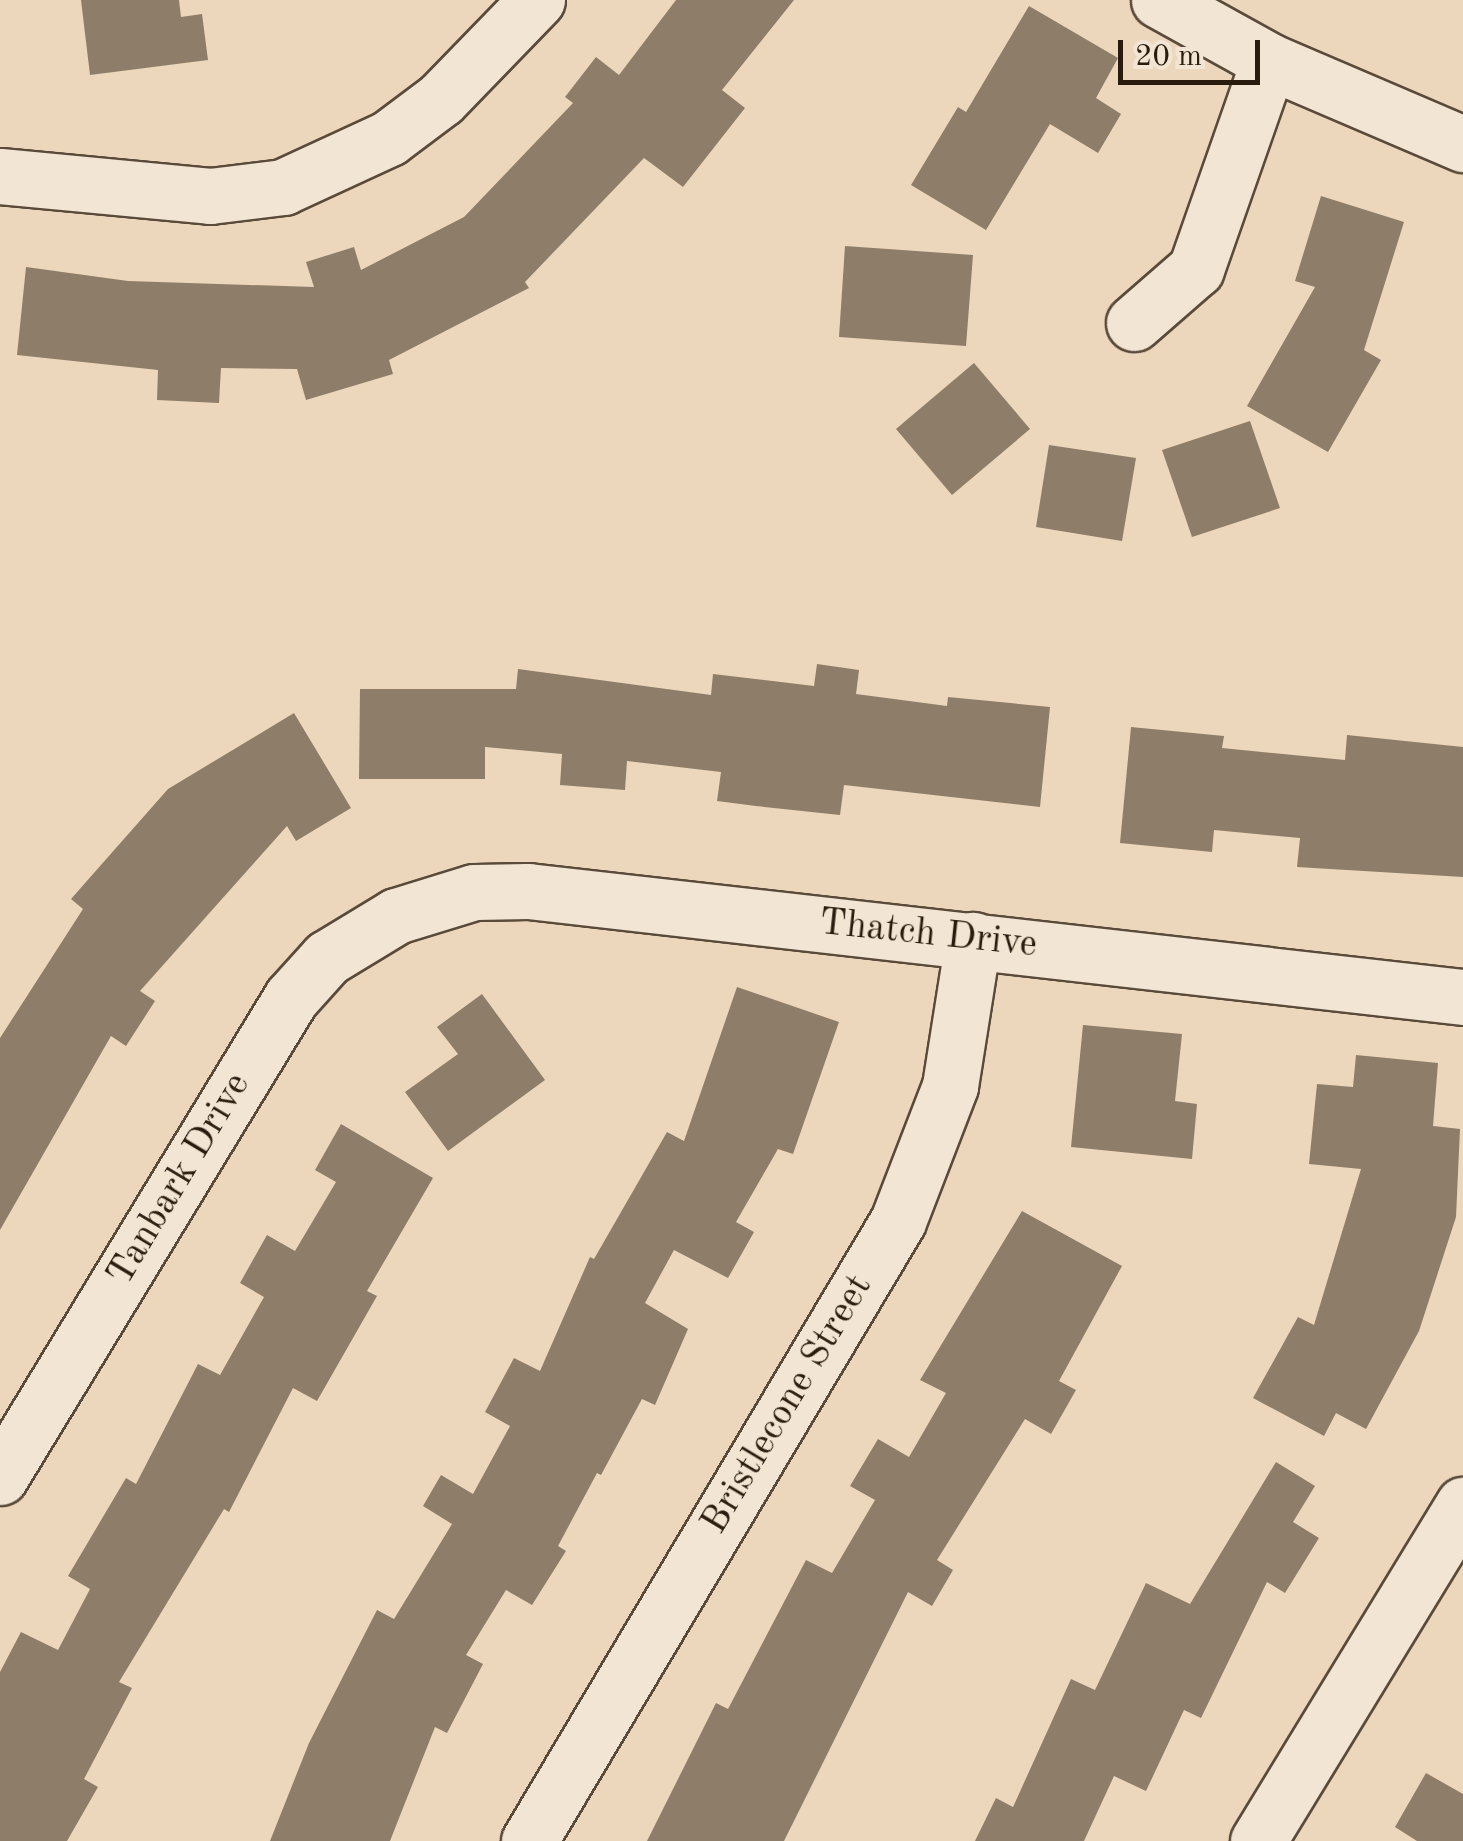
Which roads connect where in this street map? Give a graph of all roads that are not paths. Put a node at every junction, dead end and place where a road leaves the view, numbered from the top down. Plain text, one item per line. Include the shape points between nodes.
1 (538, 0) edge
2 (1159, 0) edge
3 (1269, 60) junction
4 (1463, 144) edge
5 (0, 176) edge
6 (1134, 323) dead end
7 (396, 916) joint
8 (972, 940) junction
9 (1463, 997) edge
10 (0, 1477) edge
11 (1463, 1505) edge
12 (529, 1841) edge
13 (1258, 1841) edge

1 - 5 street via 428,109 359,153 283,187 210,196
2 - 3 street
3 - 4 street
3 - 6 street via 1196,269
7 - 8 street, Thatch Drive via 474,892 528,891
7 - 10 street, Tanbark Drive via 327,958 292,998
8 - 9 street, Thatch Drive
8 - 12 street, Bristlecone Street via 950,1086 898,1221
11 - 13 street

